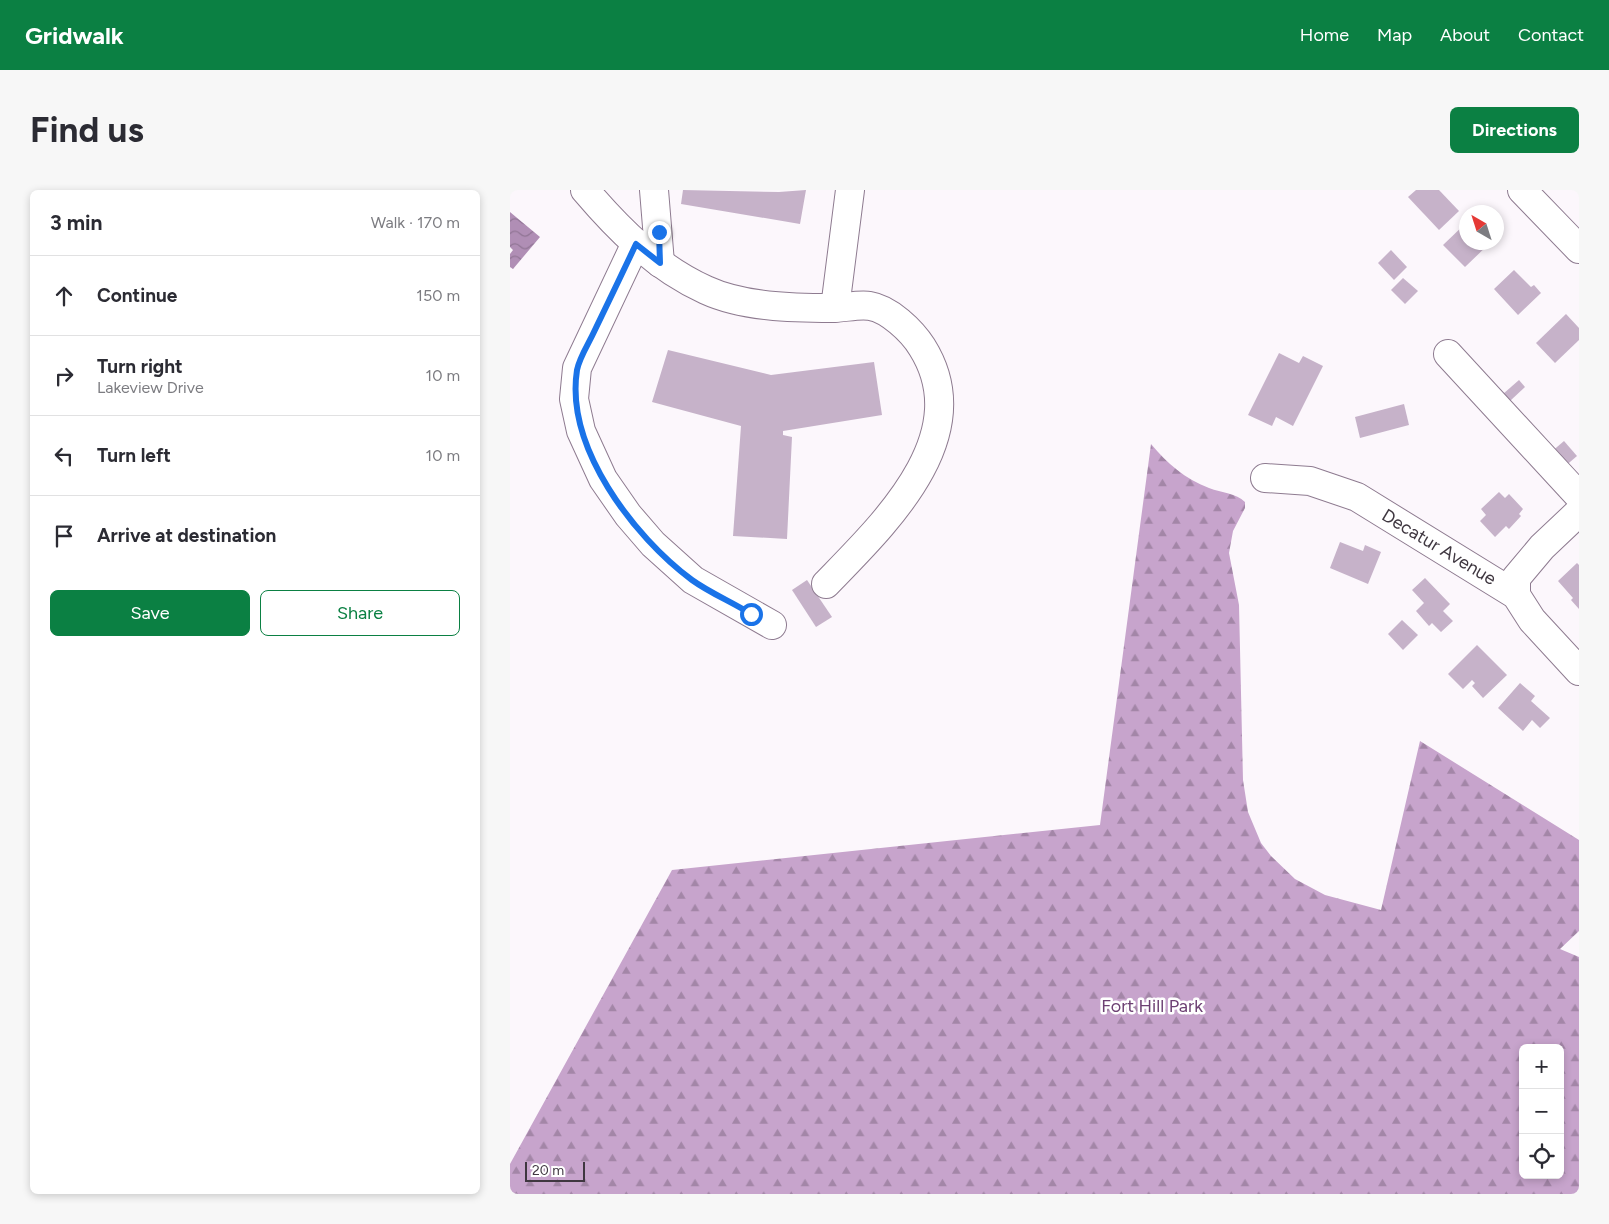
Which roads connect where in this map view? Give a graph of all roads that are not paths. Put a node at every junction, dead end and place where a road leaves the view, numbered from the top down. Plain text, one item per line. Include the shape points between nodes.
1 (585, 190) edge
2 (654, 190) edge
3 (850, 190) edge
4 (1522, 190) edge
5 (636, 244) junction
6 (1579, 249) edge
7 (660, 263) junction
8 (835, 308) junction
9 (1448, 354) dead end
10 (1265, 478) dead end
11 (1579, 496) edge
12 (1579, 512) edge
13 (826, 584) dead end
14 (1516, 595) junction
15 (772, 625) dead end
16 (1579, 671) edge

1 - 5 street via 616,227
2 - 7 street
3 - 8 street
4 - 6 street
5 - 7 street
5 - 15 street via 577,368 574,399 581,431 604,479 628,515 653,544 693,580
7 - 8 street via 707,291 748,302
8 - 13 street via 871,306 899,320 931,361 940,412 935,443 904,495
9 - 11 street
10 - 14 street, Decatur Avenue via 1310,481 1357,497
12 - 14 street via 1542,547 1516,578
14 - 16 street, Decatur Avenue via 1532,620

